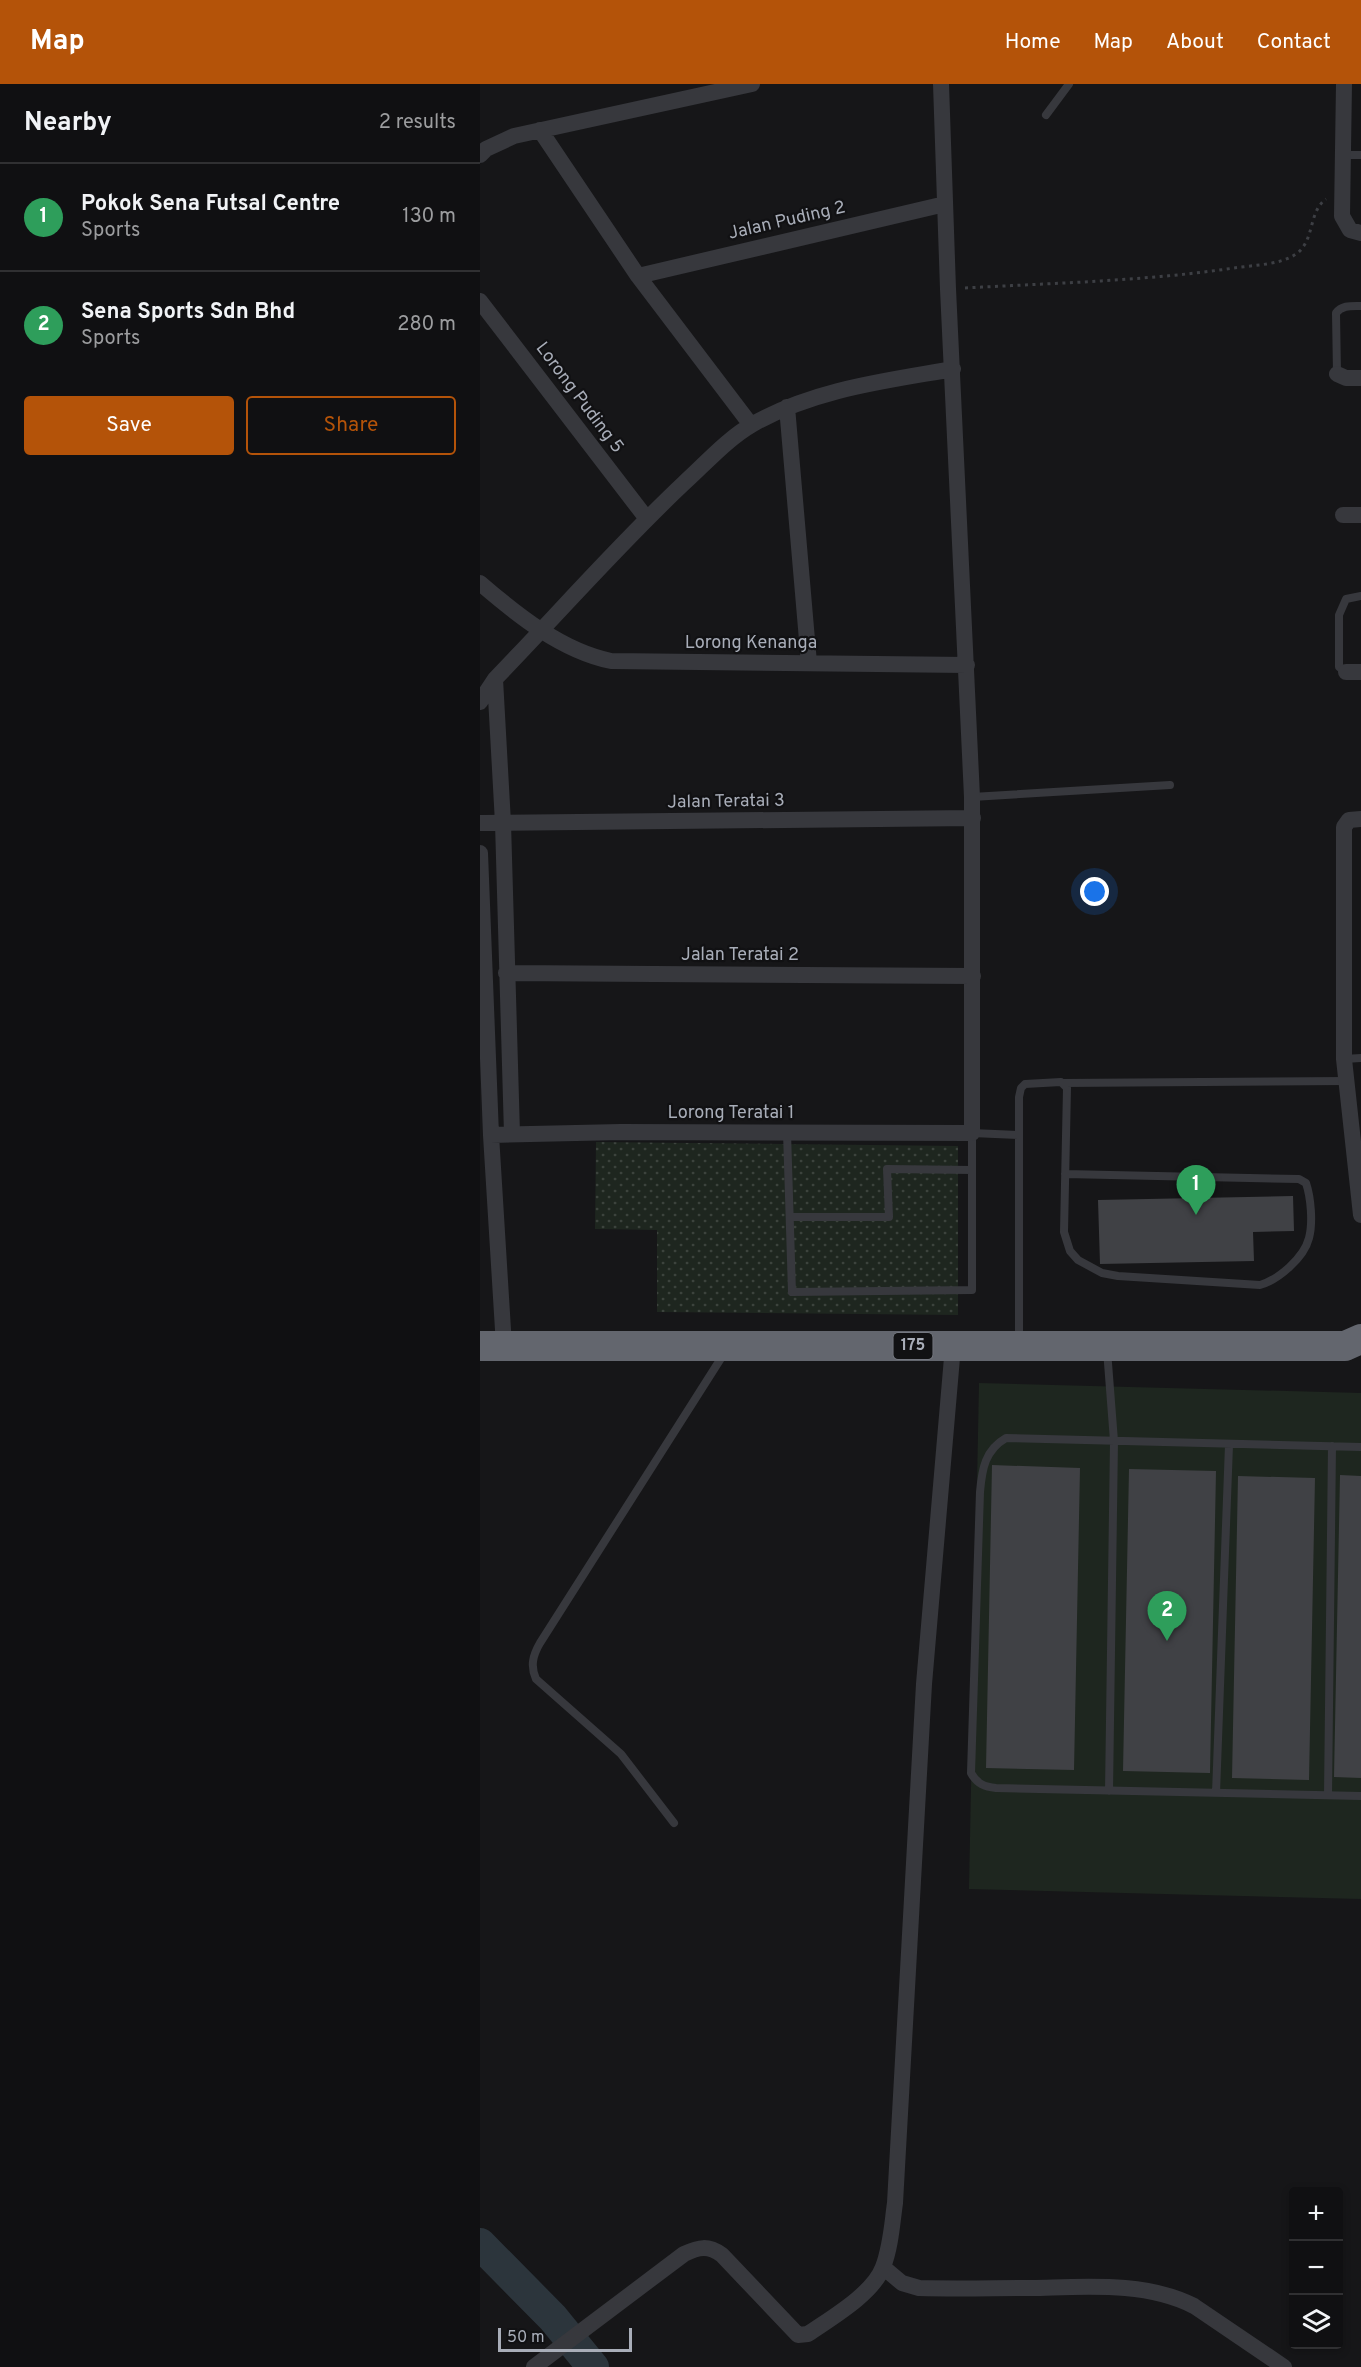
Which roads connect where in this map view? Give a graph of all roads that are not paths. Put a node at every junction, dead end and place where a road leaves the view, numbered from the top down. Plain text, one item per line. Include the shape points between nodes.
1 (752, 84) edge
2 (941, 84) edge
3 (1069, 84) edge
4 (1344, 84) edge
5 (1046, 115) dead end
6 (540, 130) junction
7 (480, 155) edge
8 (1343, 155) junction
9 (1361, 155) edge
10 (945, 204) junction
11 (1355, 231) edge
12 (638, 276) junction
13 (480, 301) edge
14 (1361, 306) edge
15 (953, 369) junction
16 (1337, 374) joint
17 (1361, 378) edge
18 (787, 407) junction
19 (751, 425) junction
20 (1343, 515) dead end
21 (1361, 515) edge
22 (647, 519) junction
23 (480, 583) edge
24 (1361, 596) edge
25 (543, 630) junction
26 (809, 663) junction
27 (967, 665) junction
28 (1354, 672) edge
29 (495, 679) junction
30 (480, 702) edge
31 (1170, 785) dead end
32 (972, 797) junction
33 (973, 818) junction
34 (1354, 821) edge
35 (480, 823) edge
36 (503, 823) junction
37 (480, 853) edge
38 (506, 972) junction
39 (1344, 973) junction
40 (1361, 973) edge
41 (973, 976) junction
42 (1361, 1058) edge
43 (1344, 1059) junction
44 (485, 1073) edge
45 (1346, 1081) junction
46 (1063, 1083) junction
47 (1355, 1127) edge
48 (787, 1132) junction
49 (972, 1133) junction
50 (512, 1134) junction
51 (485, 1135) edge
52 (1019, 1135) junction
53 (972, 1170) junction
54 (1065, 1174) junction
55 (1360, 1206) edge
56 (790, 1217) junction
57 (492, 1346) edge
58 (729, 1346) junction
59 (953, 1346) junction
60 (1019, 1346) junction
61 (1107, 1346) junction
62 (1356, 1346) edge
63 (1114, 1441) junction
64 (1229, 1445) junction
65 (1332, 1446) junction
66 (1361, 1447) edge
67 (1109, 1791) junction
68 (1216, 1793) junction
69 (1328, 1795) junction
70 (1361, 1796) edge
71 (674, 1823) dead end
72 (883, 2267) junction
73 (534, 2367) edge
74 (1284, 2367) edge

1 - 6 street
2 - 10 street
3 - 5 lane
4 - 8 street
6 - 7 street via 514,136
6 - 12 street
8 - 9 lane
8 - 11 street via 1342,216
10 - 12 street, Jalan Puding 2
10 - 15 street
12 - 19 street
13 - 22 street, Lorong Puding 5
14 - 16 lane via 1346,306 1336,313
15 - 18 street via 846,388
15 - 27 street
16 - 17 street
18 - 19 street
18 - 26 street
19 - 22 street via 721,448
20 - 21 street
22 - 25 street
23 - 25 street, Lorong Kenanga
24 - 28 lane via 1346,599 1340,610 1339,667
25 - 26 street, Lorong Kenanga via 577,651 611,661
25 - 29 street
26 - 27 street, Lorong Kenanga
27 - 32 street
29 - 30 street
29 - 36 street
31 - 32 lane
32 - 33 street
33 - 36 street, Jalan Teratai 3
33 - 41 street
34 - 39 street via 1344,832
35 - 36 street, Jalan Teratai 3
36 - 38 street
37 - 44 street
38 - 41 street, Jalan Teratai 2
38 - 50 street
39 - 40 street
39 - 43 street
41 - 49 street
42 - 43 lane
43 - 45 street
44 - 51 street
45 - 46 lane
45 - 47 street
46 - 52 lane via 1022,1086
46 - 54 lane via 1067,1093
47 - 55 street
48 - 49 street, Lorong Teratai 1
48 - 50 street, Lorong Teratai 1
48 - 56 lane
49 - 52 lane
49 - 53 lane
50 - 51 street, Lorong Teratai 1
51 - 57 street
52 - 60 lane
53 - 56 lane via 887,1169 889,1217
53 - 56 lane via 972,1290 792,1292
54 - 54 lane via 1065,1242 1078,1260 1102,1273 1260,1285 1286,1270 1309,1236 1310,1192 1299,1179
57 - 58 highway, 175
58 - 59 highway, 175
58 - 71 lane via 533,1658 536,1679 621,1754
59 - 60 highway, 175
59 - 72 street via 924,1684 895,2203
60 - 61 highway, 175
61 - 62 highway, 175
61 - 63 lane
63 - 64 lane
63 - 67 lane
63 - 67 lane via 1006,1438 988,1454 980,1492 971,1773 989,1788
64 - 65 lane
64 - 68 lane
65 - 66 lane
65 - 69 lane
67 - 68 lane
68 - 69 lane
69 - 70 lane
72 - 73 street via 857,2299 808,2334 798,2335 722,2255 707,2247 697,2248
72 - 74 street via 902,2283 920,2288 1095,2286 1157,2292 1194,2306

